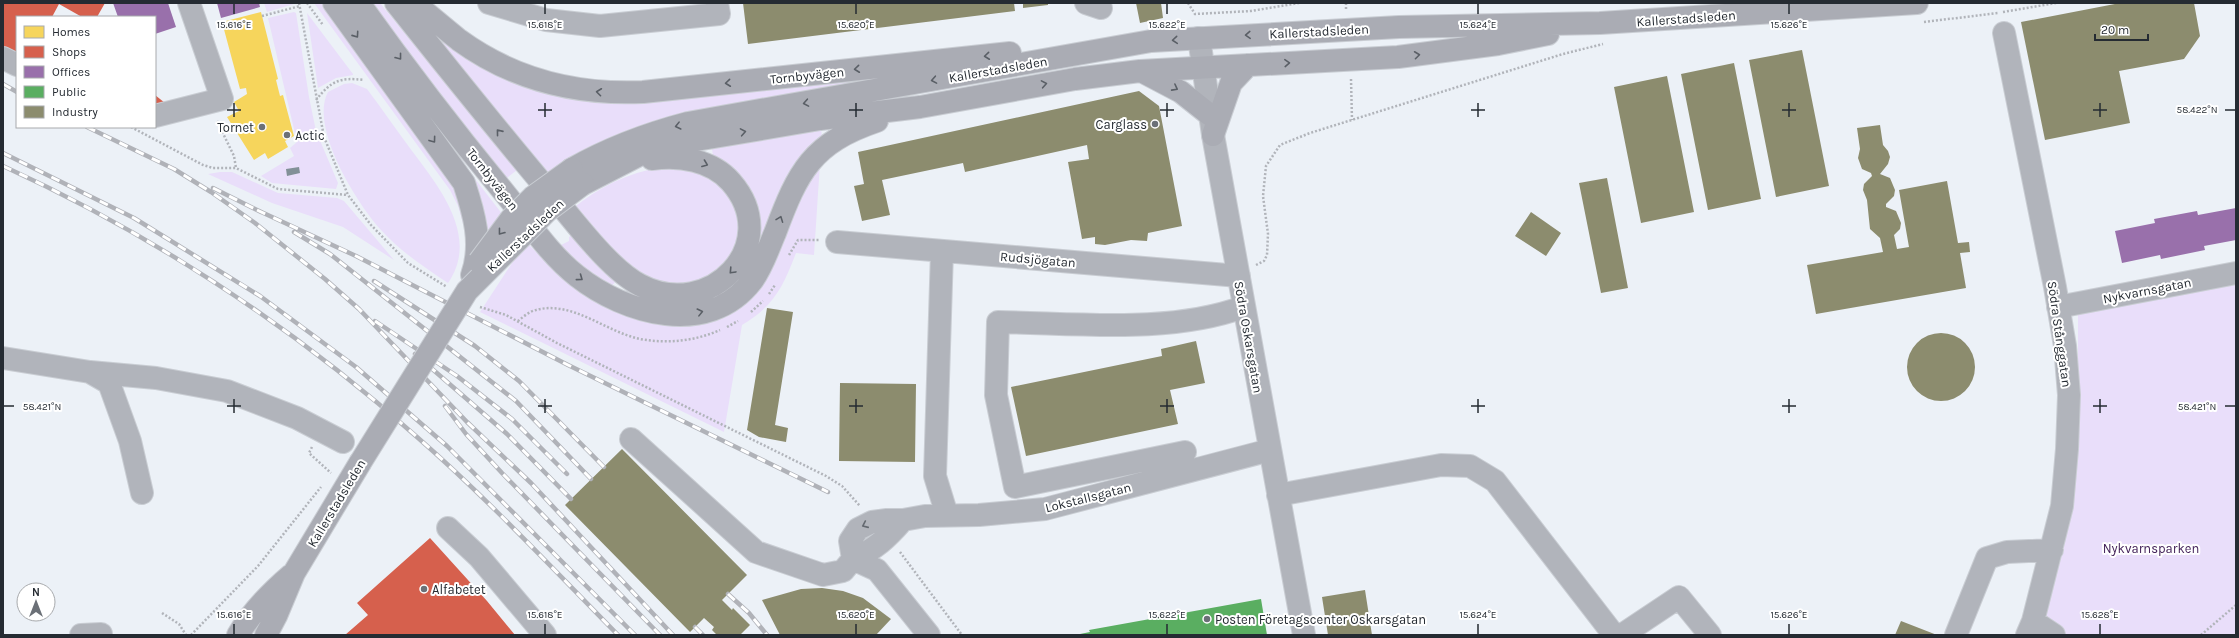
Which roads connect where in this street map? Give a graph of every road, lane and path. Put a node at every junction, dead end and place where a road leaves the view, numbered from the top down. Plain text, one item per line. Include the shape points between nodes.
1 (189, 3) edge
2 (307, 3) edge
3 (334, 3) edge
4 (359, 3) edge
5 (396, 3) edge
6 (414, 3) edge
7 (489, 3) edge
8 (717, 3) edge
9 (1188, 3) edge
10 (1299, 3) edge
11 (2056, 3) edge
12 (300, 5) edge
13 (1919, 13) edge
14 (262, 16) dead end
15 (326, 29) dead end
16 (1603, 33) junction
17 (2004, 33) dead end
18 (1199, 38) junction
19 (1151, 42) junction
20 (3, 58) edge
21 (16, 64) edge
22 (1248, 65) junction
23 (1204, 68) junction
24 (1140, 71) junction
25 (359, 73) dead end
26 (1350, 78) dead end
27 (364, 80) junction
28 (369, 86) dead end
29 (316, 101) junction
30 (208, 102) junction
31 (920, 107) junction
32 (156, 116) edge
33 (1352, 120) junction
34 (1211, 125) junction
35 (133, 128) edge
36 (236, 168) junction
37 (612, 169) junction
38 (578, 177) junction
39 (348, 195) junction
40 (838, 242) dead end
41 (942, 251) junction
42 (475, 267) junction
43 (1238, 272) junction
44 (2236, 273) edge
45 (466, 296) junction
46 (1243, 307) junction
47 (2058, 307) junction
48 (3, 358) edge
49 (90, 372) junction
50 (631, 440) dead end
51 (343, 442) dead end
52 (1270, 450) junction
53 (309, 452) dead end
54 (1186, 452) dead end
55 (335, 468) dead end
56 (332, 473) junction
57 (327, 479) dead end
58 (322, 485) dead end
59 (142, 493) dead end
60 (1278, 495) junction
61 (947, 515) junction
62 (903, 520) junction
63 (872, 522) junction
64 (448, 528) dead end
65 (888, 538) junction
66 (2052, 550) junction
67 (853, 559) junction
68 (294, 573) junction
69 (2236, 605) edge
70 (162, 614) dead end
71 (2030, 628) edge
72 (918, 631) edge
73 (186, 635) edge
74 (192, 635) edge
75 (238, 635) edge
76 (266, 635) edge
77 (545, 635) edge
78 (962, 635) edge
79 (1304, 635) edge
80 (1614, 635) edge
81 (1622, 635) edge
82 (1710, 635) edge
83 (1956, 635) edge
84 (2054, 635) edge
85 (2201, 635) edge

1 - 30 street via 222,99
2 - 15 path
3 -> 42 main road, Tornbyvägen via 464,182 478,243
4 -> 31 main road, Tornbyvägen via 551,251 577,276 601,292 642,311 662,315 700,313 737,296 751,282 762,265 786,202 815,155 836,138 856,128
37 -> 5 main road via 656,159 678,158 697,161 727,177 745,201 748,215 749,232 739,263 714,286 698,292 659,292 640,285 624,275 524,162
19 -> 6 main road, Tornbyvägen via 1064,47 643,92 609,93 575,89 514,71 459,40
7 - 8 street via 546,20 600,26 718,14
9 - 10 path via 1195,14 1251,11
11 - 13 path via 1968,18
12 - 14 path
12 - 29 path
13 - 16 main road, Kallerstadsleden
16 -> 18 main road, Kallerstadsleden via 1399,27
22 -> 16 main road, Kallerstadsleden via 1398,57
16 - 33 path via 1563,54
17 - 47 street, Södra Stånggatan
18 -> 19 main road, Kallerstadsleden
18 - 23 street, Södra Oskarsgatan
19 -> 38 main road, Kallerstadsleden via 688,123 631,140 601,153
20 - 21 street
22 - 23 main road, Kallerstadsleden
22 - 34 main road via 1231,83
23 - 24 main road, Kallerstadsleden
23 - 34 street, Södra Oskarsgatan
31 -> 24 main road, Kallerstadsleden via 1075,79
24 -> 34 main road via 1181,92
25 - 27 path
26 - 33 path
27 - 28 path
27 - 29 path via 338,80 326,88
29 - 39 path via 324,137
30 - 32 street
30 - 36 path via 234,156
37 -> 31 main road, Kallerstadsleden via 650,150 690,141 820,119
33 - 43 path via 1293,139 1280,146 1272,155 1266,166 1263,181 1267,255 1264,261
34 - 43 street, Södra Oskarsgatan
35 - 36 path via 203,165 212,168
36 - 39 path via 278,189
37 - 38 main road, Kallerstadsleden
38 -> 42 main road, Kallerstadsleden, bridge via 534,197 511,219
38 - 45 main road, Kallerstadsleden, bridge
39 - 45 path via 371,225 408,263
40 - 41 street, Rudsjögatan
41 - 43 street, Rudsjögatan
41 - 61 street via 935,476
42 - 45 main road, Kallerstadsleden
43 - 46 street, Södra Oskarsgatan
44 - 47 street, Nykvarnsgatan
45 - 63 path via 518,321 557,344 826,476 842,486
45 - 68 main road, Kallerstadsleden, bridge
46 - 52 street, Södra Oskarsgatan
46 - 54 street via 1224,314 1160,324 998,322 996,395 1015,487
47 - 66 street, Södra Stånggatan via 2065,346 2068,418 2062,506
48 - 49 street
49 - 51 street via 156,378 227,391 290,415
49 - 59 street via 109,383 130,441
50 - 67 street via 756,552 823,575 843,571
52 - 60 street, Södra Oskarsgatan
52 - 61 street, Lokstallsgatan via 1045,509
53 - 56 path
55 - 56 path
56 - 57 path
58 - 74 path via 258,566
60 - 79 street, Södra Oskarsgatan
60 - 80 street via 1441,465 1470,466 1495,481
61 - 62 street, Lokstallsgatan
62 - 63 street, Lokstallsgatan
62 - 65 street
63 -> 67 street, Lokstallsgatan via 858,529 850,542
64 - 77 street via 479,557
65 - 67 street via 871,552
65 - 78 path
66 - 71 street, Södra Stånggatan
66 - 83 street via 2007,552 1987,558
67 - 72 street via 877,570
68 - 75 main road, Kallerstadsleden via 270,593 249,617
68 - 76 main road, Kallerstadsleden
69 - 85 path
70 - 73 path via 179,624
71 - 84 street
81 - 82 street via 1679,597

